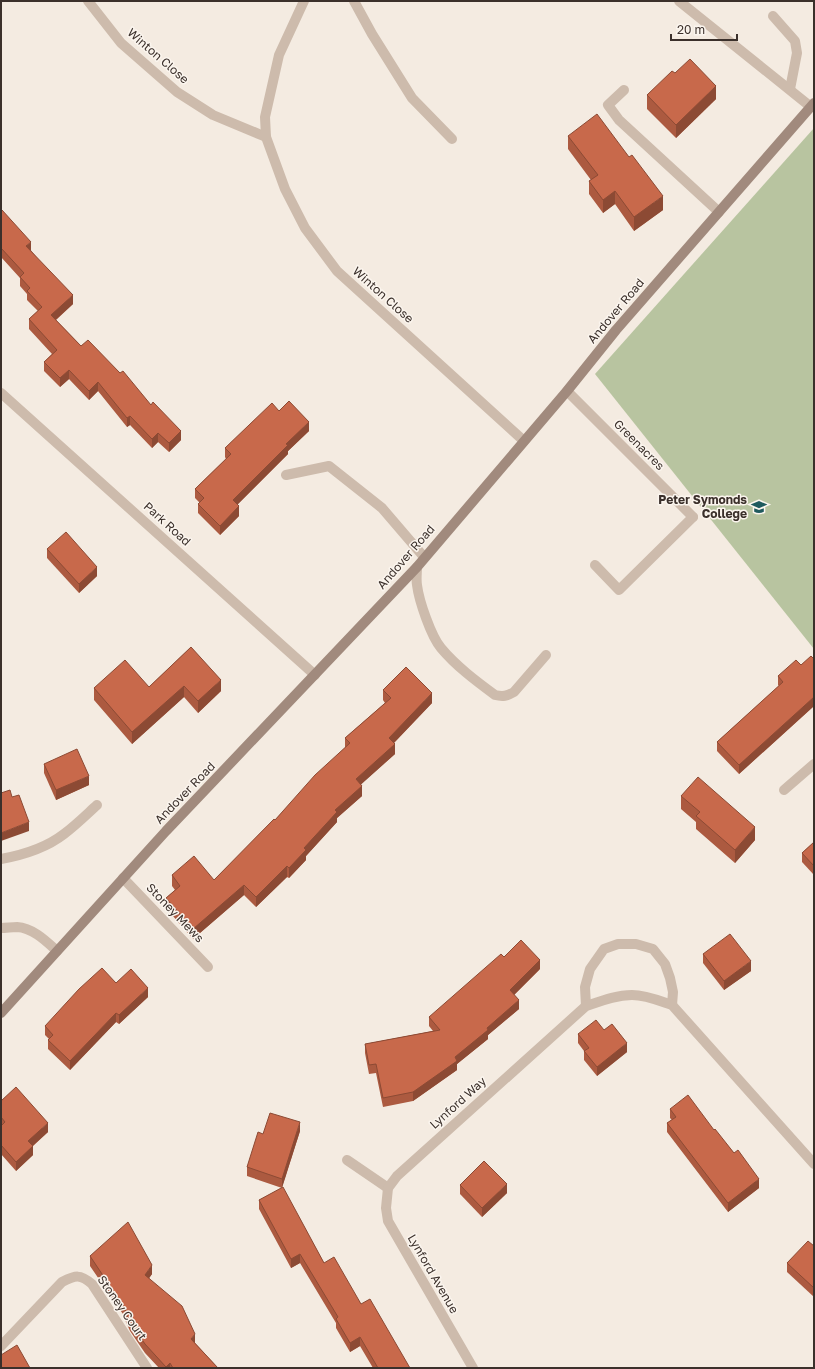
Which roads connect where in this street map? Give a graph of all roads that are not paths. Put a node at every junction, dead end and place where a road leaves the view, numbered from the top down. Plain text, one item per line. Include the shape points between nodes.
1 (88, 1) edge
2 (304, 1) edge
3 (354, 1) edge
4 (679, 1) edge
5 (773, 16) dead end
6 (624, 90) dead end
7 (790, 90) junction
8 (813, 105) edge
9 (266, 137) junction
10 (452, 139) dead end
11 (719, 212) junction
12 (567, 392) junction
13 (1, 393) edge
14 (524, 441) junction
15 (286, 475) dead end
16 (424, 557) junction
17 (595, 565) dead end
18 (417, 567) junction
19 (546, 655) dead end
20 (315, 675) junction
21 (814, 764) edge
22 (784, 790) dead end
23 (97, 805) dead end
24 (1, 859) edge
25 (123, 878) junction
26 (1, 928) edge
27 (57, 951) junction
28 (208, 967) dead end
29 (672, 1005) junction
30 (586, 1006) junction
31 (1, 1013) edge
32 (347, 1160) dead end
33 (814, 1164) edge
34 (388, 1188) junction
35 (1, 1346) edge
36 (147, 1368) edge
37 (473, 1368) edge

1 - 9 street, Winton Close via 121,43 177,92 213,115
2 - 9 street, Winton Close via 279,55 265,118
3 - 10 street via 412,98
4 - 7 street
5 - 7 street via 795,41 797,54
6 - 11 street via 608,105 619,120
7 - 8 street
8 - 11 main road, Andover Road
9 - 14 street, Winton Close via 285,189 305,228 337,271
11 - 12 main road, Andover Road via 616,330
12 - 14 main road, Andover Road
12 - 17 street, Greenacres via 693,517 619,590
13 - 20 street, Park Road
14 - 16 main road, Andover Road
15 - 16 street via 329,466 382,508
16 - 18 main road, Andover Road
18 - 19 street via 417,585 435,639 459,666 495,695 508,696 514,692
18 - 20 main road, Andover Road
20 - 25 main road, Andover Road
21 - 22 street
23 - 24 street via 63,835 41,848
25 - 27 main road, Andover Road
25 - 28 street, Stoney Mews
26 - 27 street via 18,927 31,931
27 - 31 main road, Andover Road
29 - 30 street, Lynford Way via 633,995 606,999
29 - 30 street via 670,978 665,964 653,949 636,944 618,944 604,949 590,969 585,987
29 - 33 street, Lynford Way
30 - 34 street, Lynford Way via 396,1176
32 - 34 street
34 - 37 street, Lynford Avenue via 388,1221
35 - 36 street, Stoney Court via 62,1282 74,1276 84,1278 92,1284

